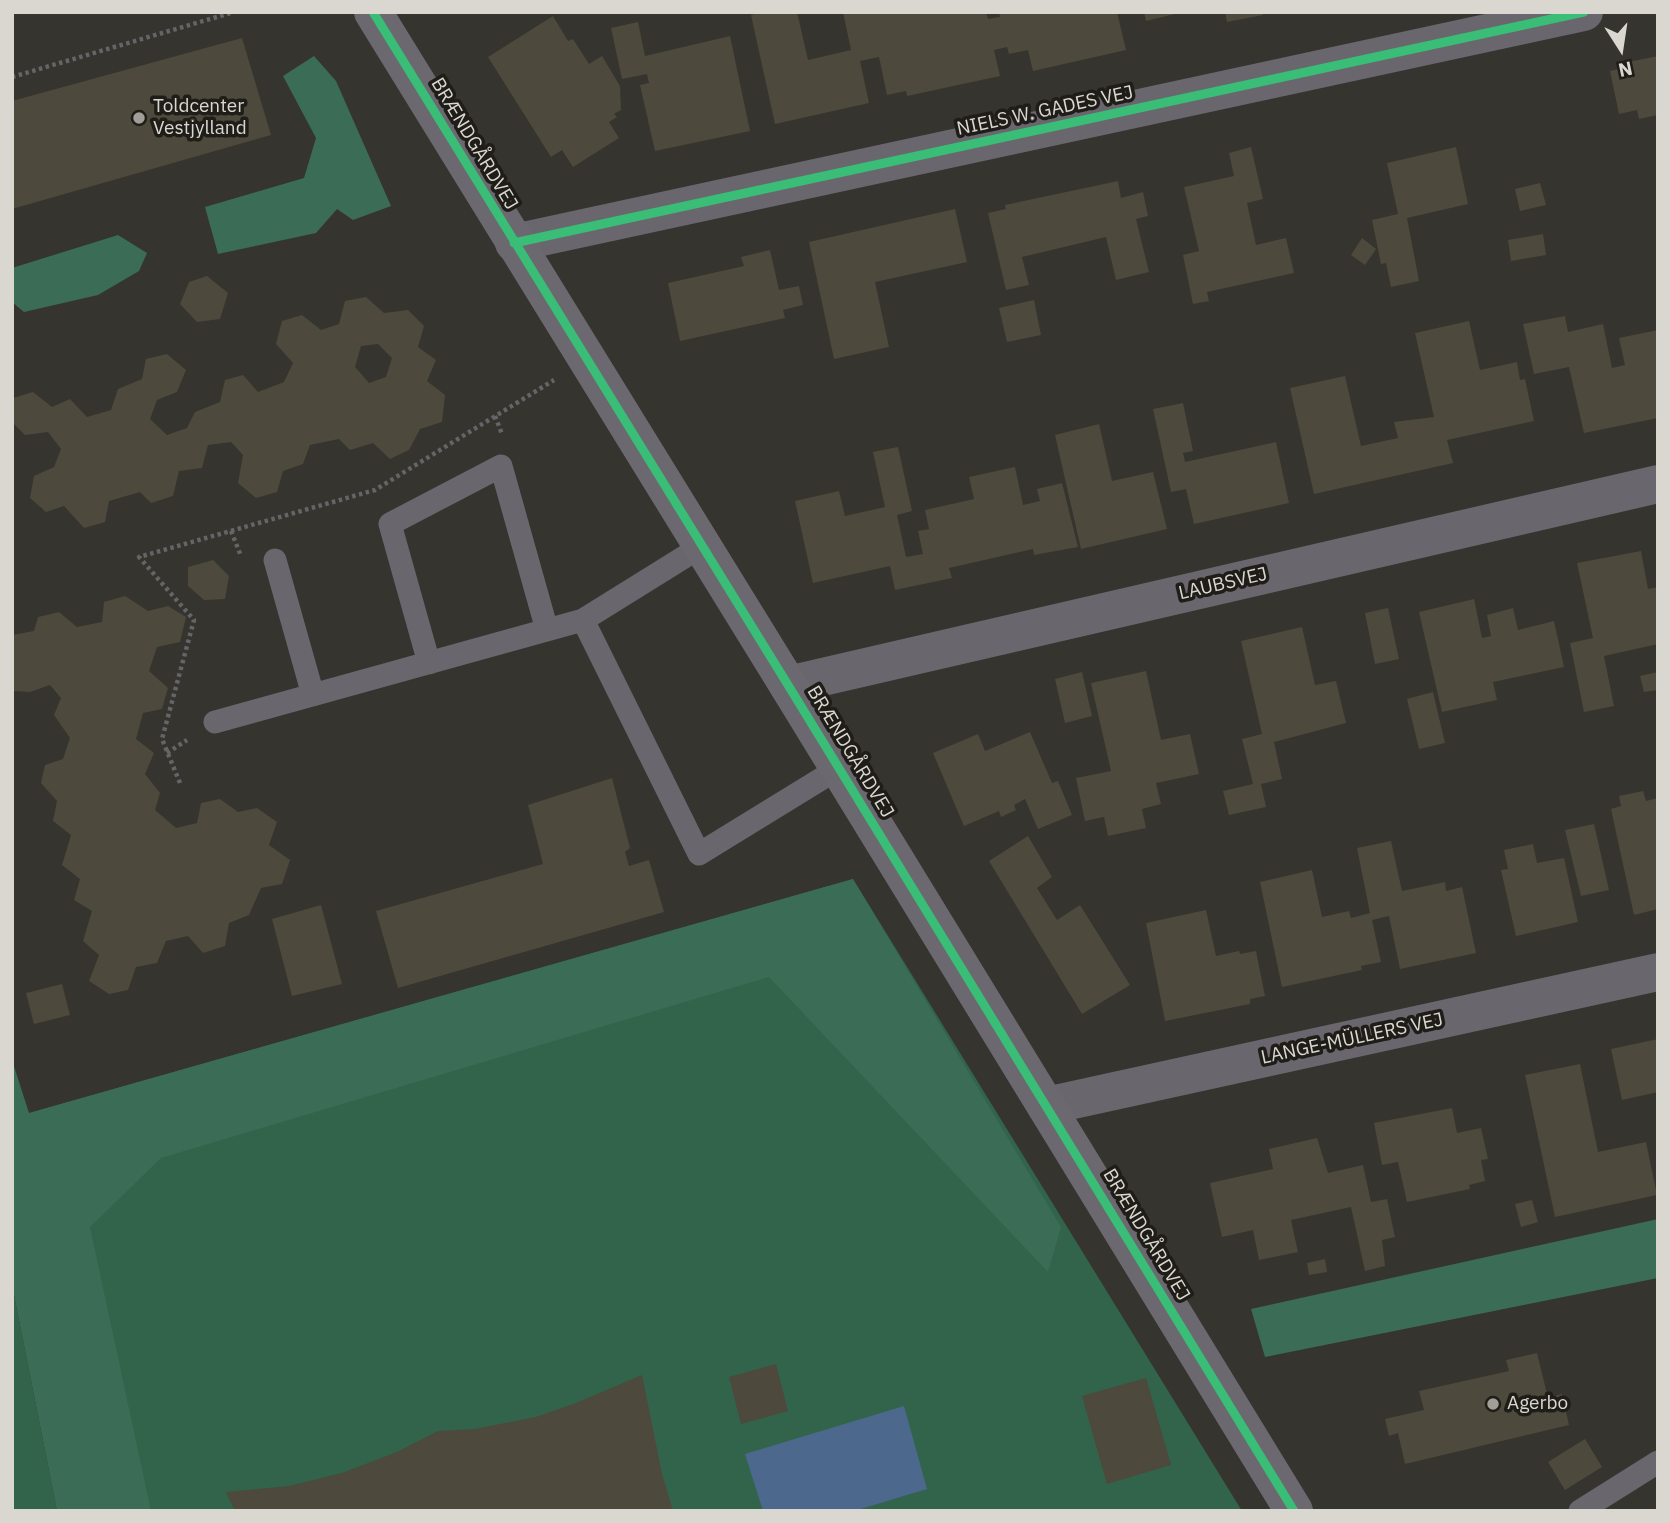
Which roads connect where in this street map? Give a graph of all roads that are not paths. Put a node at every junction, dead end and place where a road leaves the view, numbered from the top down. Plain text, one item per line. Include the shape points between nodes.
1 (373, 12) edge
2 (1584, 12) edge
3 (514, 243) junction
4 (1658, 484) edge
5 (702, 546) junction
6 (275, 560) dead end
7 (583, 620) junction
8 (547, 630) junction
9 (429, 663) junction
10 (788, 685) junction
11 (313, 695) junction
12 (215, 722) dead end
13 (839, 768) junction
14 (1658, 972) edge
15 (1046, 1106) junction
16 (1658, 1462) edge
17 (1294, 1511) edge
18 (1580, 1511) edge

1 - 3 street, BRÆNDGÅRDVEJ
2 - 3 street, NIELS W. GADES VEJ
3 - 5 street, BRÆNDGÅRDVEJ
4 - 10 street, LAUBSVEJ
5 - 7 lane
5 - 10 street, BRÆNDGÅRDVEJ
6 - 11 lane
7 - 8 lane
7 - 13 lane via 699,854
8 - 9 lane
8 - 9 lane via 501,466 390,524
9 - 11 lane
10 - 13 street, BRÆNDGÅRDVEJ
11 - 12 lane
13 - 15 street, BRÆNDGÅRDVEJ
14 - 15 street, LANGE-MÜLLERS VEJ
15 - 17 street, BRÆNDGÅRDVEJ
16 - 18 lane

